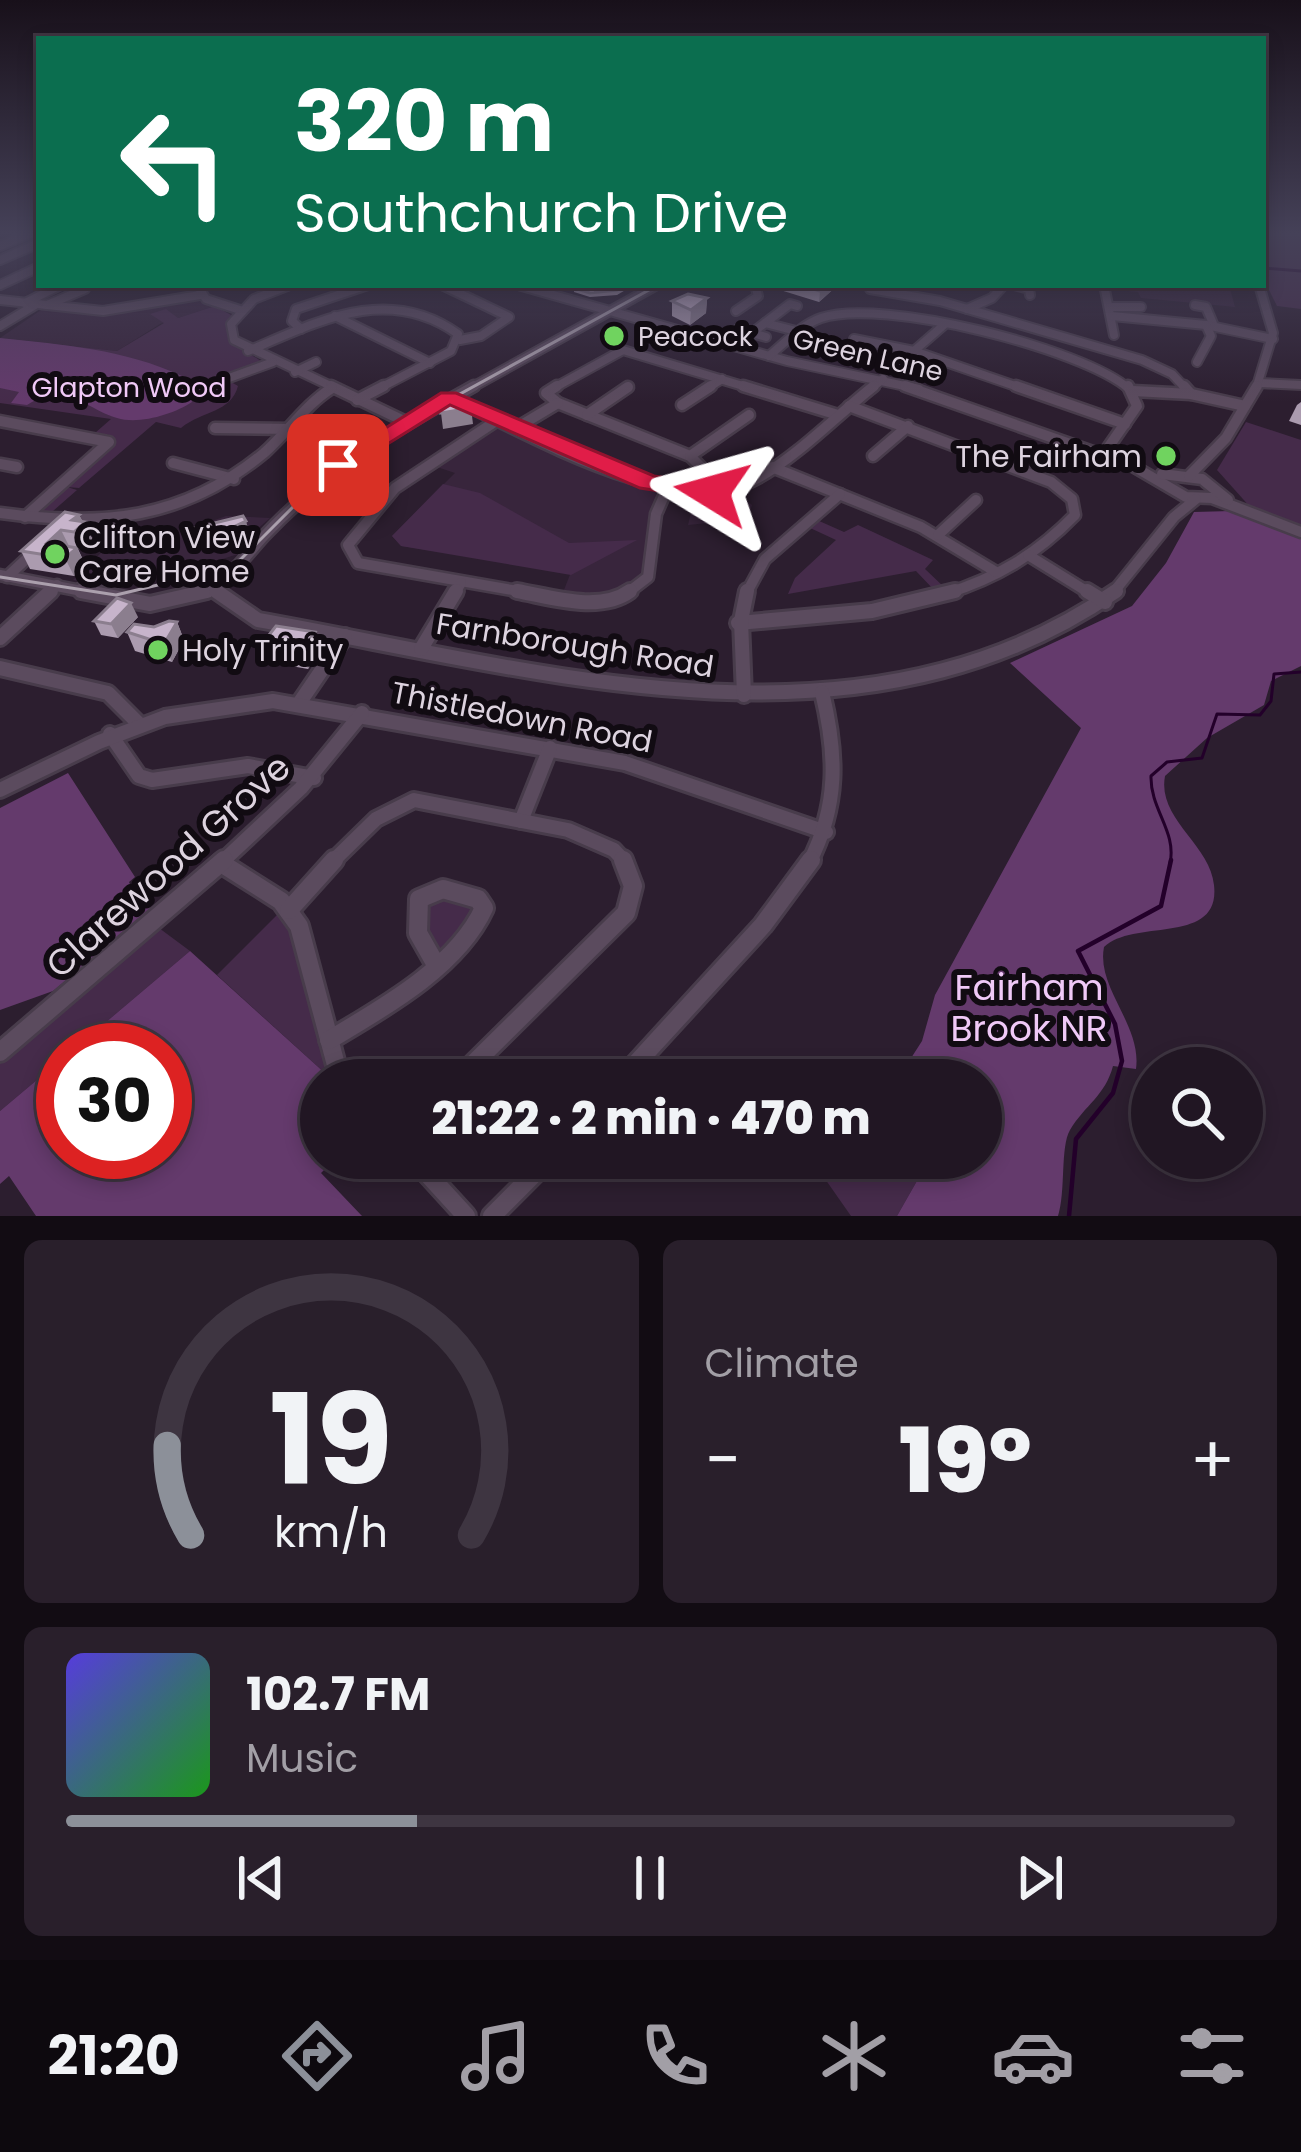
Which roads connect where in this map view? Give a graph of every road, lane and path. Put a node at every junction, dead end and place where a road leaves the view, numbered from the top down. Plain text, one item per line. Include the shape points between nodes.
1 (56, 289) edge
2 (85, 289) dead end
3 (283, 289) edge
4 (357, 289) edge
5 (450, 289) edge
6 (531, 289) edge
7 (642, 289) edge
8 (650, 289) edge
9 (756, 289) edge
10 (868, 289) edge
11 (875, 289) edge
12 (1001, 289) edge
13 (1028, 289) edge
14 (1260, 289) edge
15 (198, 290) edge
16 (1103, 291) dead end
17 (392, 294) dead end
18 (1030, 295) dead end
19 (0, 300) edge
20 (1196, 304) dead end
21 (35, 305) junction
22 (386, 305) junction
23 (797, 306) dead end
24 (1141, 307) dead end
25 (967, 308) junction
26 (736, 309) dead end
27 (240, 310) junction
28 (605, 311) junction
29 (881, 311) junction
30 (1111, 311) junction
31 (776, 315) junction
32 (334, 316) junction
33 (792, 319) dead end
34 (765, 323) junction
35 (945, 324) junction
36 (0, 326) edge
37 (1210, 326) junction
38 (302, 329) junction
39 (738, 329) dead end
40 (1112, 331) dead end
41 (800, 332) junction
42 (752, 333) junction
43 (766, 337) dead end
44 (854, 339) dead end
45 (1273, 339) junction
46 (460, 340) junction
47 (248, 350) junction
48 (914, 351) junction
49 (769, 356) junction
50 (1197, 357) dead end
51 (273, 362) junction
52 (317, 362) dead end
53 (430, 363) junction
54 (295, 372) junction
55 (229, 378) dead end
56 (722, 379) junction
57 (883, 379) junction
58 (1259, 383) junction
59 (1301, 385) edge
60 (628, 387) dead end
61 (332, 388) junction
62 (1133, 391) junction
63 (1190, 394) junction
64 (448, 397) junction
65 (357, 400) junction
66 (558, 403) junction
67 (682, 405) dead end
68 (849, 406) junction
69 (1245, 406) junction
70 (587, 415) junction
71 (838, 415) junction
72 (499, 418) junction
73 (747, 419) dead end
74 (404, 421) junction
75 (0, 422) edge
76 (1124, 424) junction
77 (908, 426) junction
78 (518, 427) junction
79 (216, 428) dead end
80 (292, 429) junction
81 (1103, 454) junction
82 (689, 456) junction
83 (875, 456) dead end
84 (1211, 459) junction
85 (173, 463) dead end
86 (0, 464) edge
87 (17, 467) dead end
88 (772, 467) junction
89 (1189, 476) junction
90 (234, 479) junction
91 (1206, 481) junction
92 (1174, 485) junction
93 (668, 489) junction
94 (724, 491) junction
95 (840, 494) junction
96 (1214, 495) junction
97 (978, 500) dead end
98 (1196, 500) junction
99 (0, 513) edge
100 (25, 517) junction
101 (1174, 518) junction
102 (65, 524) junction
103 (1301, 532) edge
104 (938, 535) junction
105 (1028, 555) junction
106 (996, 572) junction
107 (3, 576) edge
108 (217, 583) junction
109 (461, 583) junction
110 (57, 585) junction
111 (1105, 602) junction
112 (738, 623) junction
113 (345, 636) junction
114 (0, 638) edge
115 (421, 649) junction
116 (0, 668) edge
117 (822, 692) junction
118 (744, 695) junction
119 (300, 702) junction
120 (362, 713) junction
121 (139, 724) junction
122 (110, 734) junction
123 (550, 748) junction
124 (314, 778) junction
125 (0, 790) edge
126 (521, 821) junction
127 (826, 832) junction
128 (221, 863) junction
129 (289, 910) junction
130 (435, 963) junction
131 (328, 1040) junction
132 (0, 1052) edge
133 (334, 1059) edge
134 (479, 1059) edge
135 (640, 1059) edge
136 (432, 1179) edge
137 (529, 1179) edge
138 (466, 1216) edge
139 (492, 1216) edge

1 - 21 street
2 - 21 street
3 - 27 street
4 - 38 street via 296,309 292,321
5 - 46 street via 509,317
6 - 28 street, Green Lane
7 - 28 street
8 - 28 street
9 - 26 street via 758,296
10 - 29 street
11 - 25 street
12 - 25 street
13 - 18 street
14 - 45 street
15 - 21 street via 119,310
15 - 27 street
16 - 30 street
17 - 22 street
19 - 21 street
20 - 37 street via 1206,307
21 - 36 street
22 - 32 street
22 - 46 street via 448,326
23 - 31 street
24 - 30 street
25 - 63 street via 1148,362
27 - 47 street via 230,332
28 - 49 street, Green Lane
28 - 64 street
29 - 35 street
29 - 41 street via 832,315
30 - 37 street
30 - 40 street
31 - 33 street
31 - 34 street
32 - 38 street
32 - 53 street
34 - 41 street
34 - 42 street
35 - 48 street
35 - 62 street via 1106,374
37 - 45 street
37 - 50 street
38 - 47 street
39 - 42 street
41 - 49 street
42 - 43 street
44 - 48 street
45 - 58 street
46 - 53 street
47 - 51 street
48 - 76 street
49 - 57 street, Green Lane
51 - 54 street
51 - 55 street
52 - 54 street
53 - 65 street
54 - 61 street
56 - 66 street via 618,350 548,391
56 - 67 street
56 - 71 street
57 - 68 street
57 - 81 street, Green Lane
58 - 59 street
58 - 69 street
60 - 70 street
61 - 65 street
61 - 80 street
62 - 63 street
62 - 76 street via 1137,406
63 - 69 street
64 - 72 street
64 - 74 street
65 - 74 street
66 - 70 street
66 - 78 street
68 - 71 street
68 - 77 street
69 - 84 street
70 - 82 street
71 - 88 street
72 - 78 street
72 - 109 street via 406,480 348,545 364,566
73 - 82 street
74 - 108 street via 314,484
75 - 100 street via 109,442
76 - 81 street
77 - 83 street
77 - 105 street via 1068,494 1072,519
78 - 93 street
79 - 80 street
80 - 90 street
81 - 92 street, Green Lane
82 - 94 street
84 - 89 street
84 - 91 street
85 - 90 street
86 - 87 street
88 - 94 street
88 - 95 street
89 - 91 street
89 - 92 street
90 - 102 street via 155,515
91 - 96 street
92 - 98 street, Green Lane
92 - 101 street, Farnborough Road
93 - 94 street
93 - 109 street via 656,514 650,571 632,593 582,602
95 - 104 street
95 - 112 street via 760,562
96 - 98 street
96 - 103 street
97 - 104 street
98 - 101 street, Farnborough Road
99 - 100 street
100 - 102 street
101 - 111 street, Farnborough Road
102 - 107 street
104 - 106 street
105 - 106 street
105 - 111 street
106 - 112 street via 861,613
107 - 110 street
108 - 110 street via 161,604
108 - 113 street, Farnborough Road via 258,620
109 - 115 street
110 - 114 street
111 - 117 street, Farnborough Road via 985,661
112 - 118 street
113 - 115 street, Farnborough Road
113 - 119 street
115 - 118 street, Farnborough Road via 628,685
116 - 121 street via 108,693
117 - 118 street, Farnborough Road
117 - 127 street via 838,760
119 - 120 street, Thistledown Road
119 - 121 street, Thistledown Road via 221,703
120 - 123 street, Thistledown Road
120 - 124 street, Clarewood Grove
121 - 122 street, Thistledown Road
122 - 124 street via 139,776 152,780 248,766
122 - 125 street, Thistledown Road
123 - 126 street
123 - 127 street, Thistledown Road via 667,774
124 - 128 street, Clarewood Grove
126 - 129 street via 401,803
126 - 134 street via 610,845 629,869 632,901
127 - 135 street via 794,891
128 - 129 street
128 - 132 street, Clarewood Grove
129 - 131 street via 308,946
130 - 130 street via 478,924 478,898 436,890 419,899 414,913
130 - 131 street
131 - 133 street
136 - 138 street
137 - 139 street

